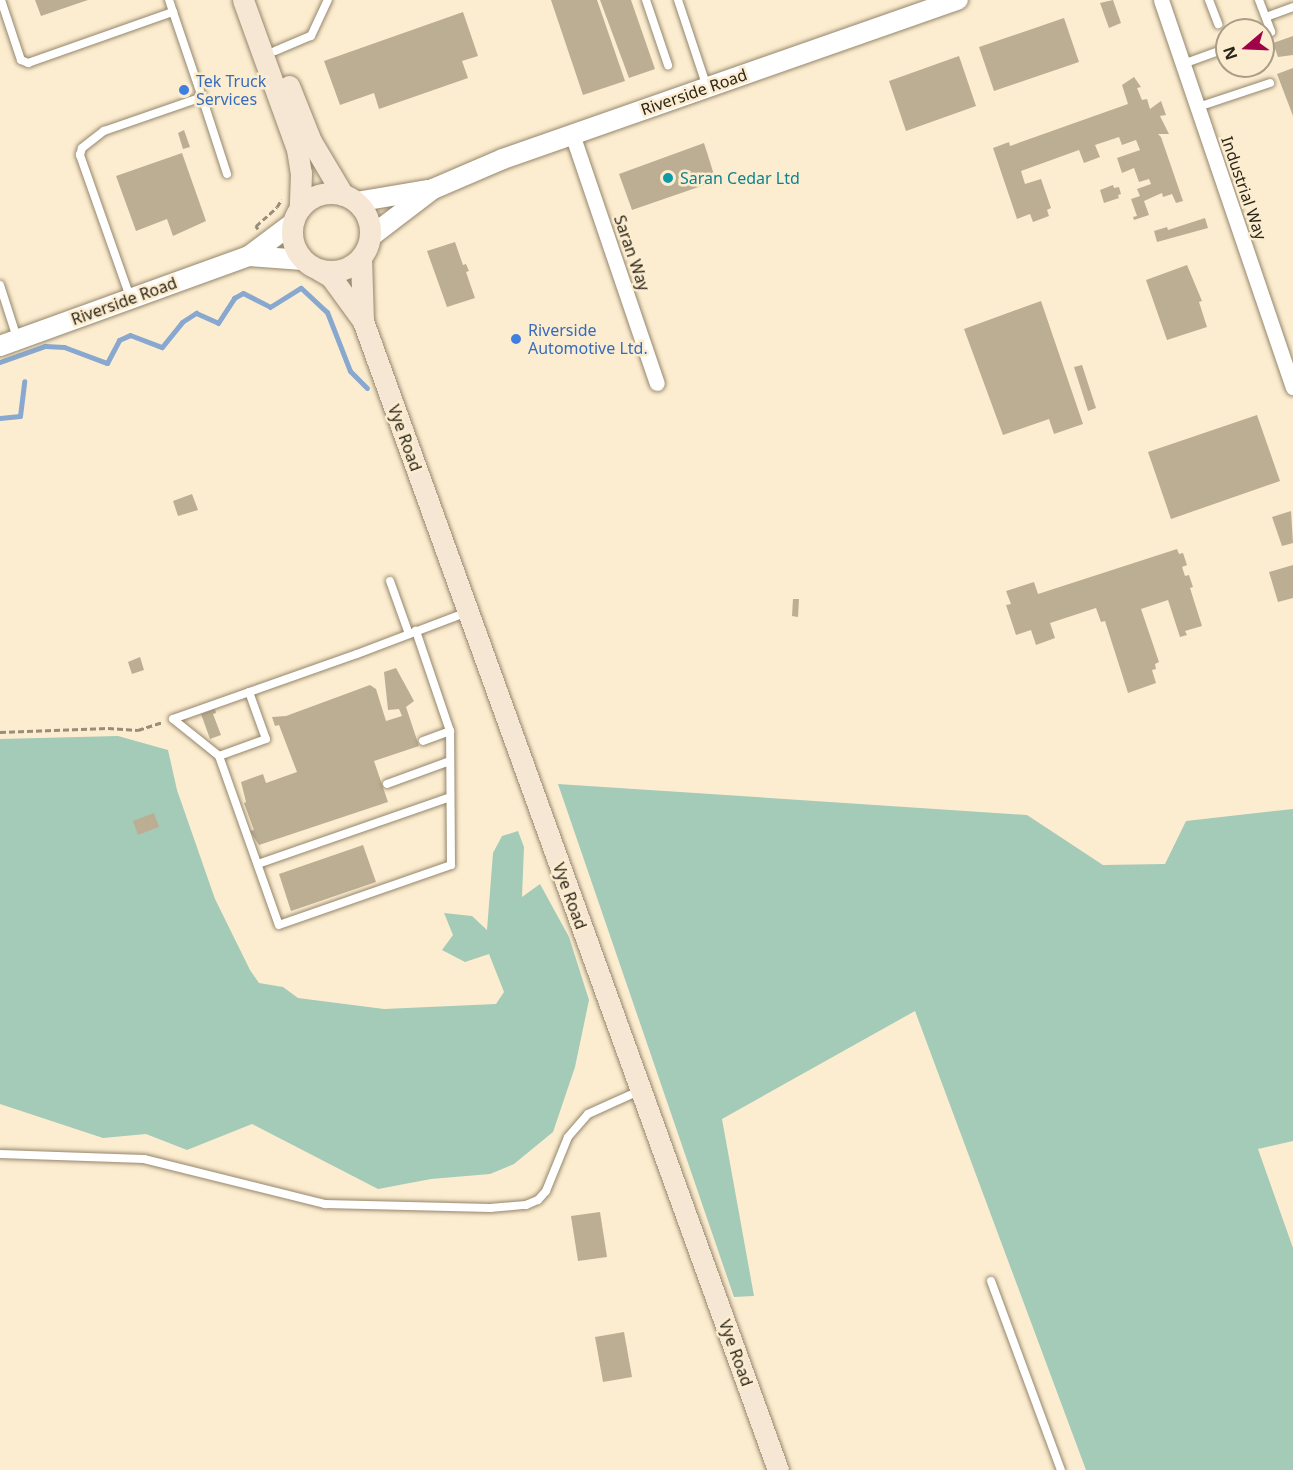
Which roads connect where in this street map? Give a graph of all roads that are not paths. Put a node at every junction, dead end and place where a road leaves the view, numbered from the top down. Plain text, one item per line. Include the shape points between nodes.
1 (1, 0) edge
2 (169, 0) edge
3 (243, 0) edge
4 (257, 0) edge
5 (328, 0) edge
6 (646, 0) edge
7 (678, 0) edge
8 (958, 0) edge
9 (1161, 0) edge
10 (1209, 0) edge
11 (1259, 0) edge
12 (1293, 7) edge
13 (173, 12) junction
14 (1266, 16) joint
15 (1216, 18) edge
16 (275, 51) junction
17 (1215, 52) edge
18 (1183, 64) junction
19 (668, 65) dead end
20 (1270, 82) dead end
21 (708, 87) junction
22 (202, 97) junction
23 (1198, 107) junction
24 (572, 134) junction
25 (227, 174) dead end
26 (433, 189) junction
27 (349, 198) junction
28 (297, 216) junction
29 (370, 237) junction
30 (249, 256) junction
31 (361, 258) junction
32 (311, 265) junction
33 (0, 285) edge
34 (131, 298) junction
35 (363, 321) junction
36 (9, 343) edge
37 (657, 383) dead end
38 (1293, 387) edge
39 (390, 581) dead end
40 (467, 612) junction
41 (413, 633) junction
42 (249, 692) junction
43 (450, 731) junction
44 (423, 741) dead end
45 (219, 756) junction
46 (450, 761) junction
47 (387, 784) dead end
48 (450, 797) junction
49 (258, 864) junction
50 (640, 1090) junction
51 (0, 1154) edge
52 (991, 1281) dead end
53 (778, 1470) edge
54 (1061, 1470) edge

1 - 13 lane via 21,60 28,63
2 - 13 lane
3 - 28 main road via 297,149 301,173
4 - 16 main road
5 - 16 lane via 311,36
6 - 19 lane
7 - 21 lane
8 - 21 street, Riverside Road
9 - 18 street, Industrial Way
10 - 15 lane
11 - 14 lane
12 - 14 lane
13 - 22 lane
16 - 27 main road via 311,141
17 - 18 lane
18 - 23 street, Industrial Way
20 - 23 lane
21 - 24 street, Riverside Road
22 - 25 lane
22 - 34 lane via 104,131 80,151
23 - 38 street, Industrial Way
24 - 26 street, Riverside Road
24 - 37 street, Saran Way
26 - 27 street, Riverside Road
26 - 29 street, Riverside Road
27 - 28 main road via 320,195
27 - 29 main road via 365,212
28 - 30 street, Riverside Road
28 - 32 main road via 292,236 296,249
29 - 31 main road
30 - 32 street, Riverside Road
30 - 34 street, Riverside Road
31 - 32 main road via 338,271
31 - 35 main road, Vye Road
32 - 35 main road, Vye Road via 331,277
33 - 36 lane
34 - 36 street, Riverside Road
35 - 40 main road, Vye Road
39 - 41 lane
40 - 41 lane
40 - 50 main road, Vye Road
41 - 42 lane
41 - 43 lane
42 - 45 lane via 266,739
42 - 45 lane via 173,718
43 - 44 lane
43 - 46 lane
45 - 49 lane
46 - 47 lane
46 - 48 lane
48 - 49 lane
48 - 49 lane via 451,865 279,925
50 - 51 lane via 588,1114 568,1137 546,1191 526,1205 490,1208 325,1204 144,1159
50 - 53 main road, Vye Road
52 - 54 lane

